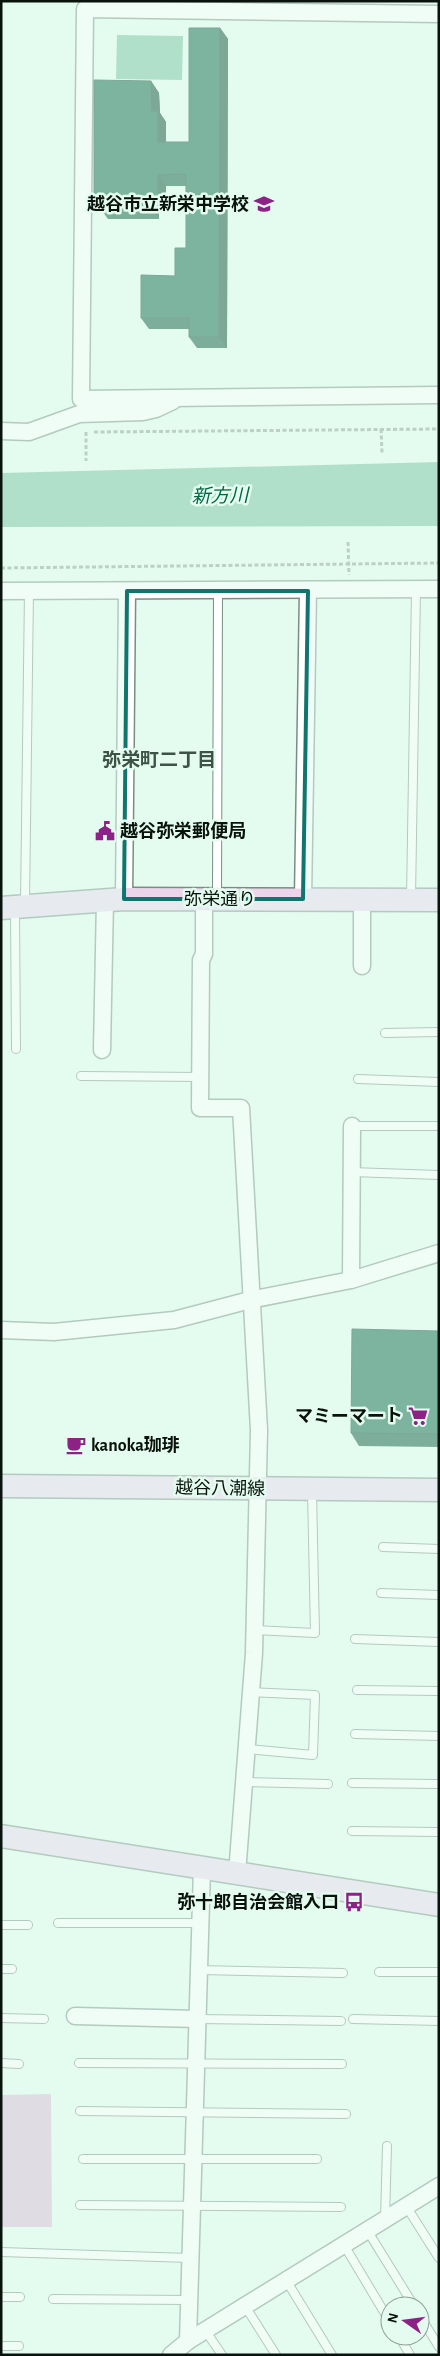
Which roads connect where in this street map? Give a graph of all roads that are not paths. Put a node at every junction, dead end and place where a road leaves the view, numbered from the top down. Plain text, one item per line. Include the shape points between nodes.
1 (224, 6) edge
2 (439, 14) edge
3 (439, 395) edge
4 (181, 398) junction
5 (1, 431) edge
6 (416, 590) junction
7 (439, 590) edge
8 (1, 591) edge
9 (29, 591) junction
10 (127, 591) junction
11 (218, 591) junction
12 (308, 591) junction
13 (114, 899) junction
14 (210, 899) junction
15 (303, 899) junction
16 (362, 900) junction
17 (410, 900) junction
18 (439, 900) edge
19 (14, 907) edge
20 (362, 966) dead end
21 (439, 1032) edge
22 (385, 1033) dead end
23 (16, 1049) dead end
24 (102, 1050) dead end
25 (81, 1076) dead end
26 (201, 1077) junction
27 (358, 1079) dead end
28 (439, 1082) edge
29 (352, 1126) joint
30 (439, 1126) edge
31 (352, 1172) junction
32 (439, 1175) edge
33 (439, 1253) edge
34 (351, 1280) junction
35 (250, 1300) junction
36 (1, 1330) edge
37 (1, 1486) edge
38 (257, 1488) junction
39 (312, 1489) junction
40 (439, 1490) edge
41 (383, 1547) dead end
42 (439, 1549) edge
43 (381, 1593) dead end
44 (439, 1596) edge
45 (254, 1630) junction
46 (355, 1639) dead end
47 (439, 1642) edge
48 (357, 1690) dead end
49 (439, 1691) edge
50 (251, 1692) junction
51 (355, 1734) dead end
52 (439, 1736) edge
53 (247, 1749) junction
54 (244, 1782) junction
55 (352, 1783) dead end
56 (328, 1784) dead end
57 (439, 1784) edge
58 (352, 1831) dead end
59 (439, 1832) edge
60 (1, 1836) edge
61 (202, 1868) junction
62 (237, 1874) junction
63 (439, 1905) edge
64 (58, 1923) dead end
65 (200, 1923) junction
66 (1, 1925) edge
67 (28, 1925) dead end
68 (1, 1969) edge
69 (12, 1970) dead end
70 (199, 1970) junction
71 (344, 1972) dead end
72 (380, 1972) dead end
73 (439, 1972) edge
74 (75, 2016) dead end
75 (1, 2018) edge
76 (44, 2019) dead end
77 (198, 2019) junction
78 (353, 2019) dead end
79 (341, 2021) dead end
80 (439, 2021) edge
81 (79, 2063) dead end
82 (1, 2064) edge
83 (19, 2064) dead end
84 (196, 2064) junction
85 (342, 2064) dead end
86 (80, 2111) dead end
87 (195, 2113) junction
88 (346, 2114) dead end
89 (387, 2146) dead end
90 (193, 2158) junction
91 (83, 2159) dead end
92 (317, 2159) dead end
93 (439, 2186) edge
94 (80, 2205) dead end
95 (192, 2206) junction
96 (406, 2206) junction
97 (341, 2207) dead end
98 (385, 2219) junction
99 (367, 2230) junction
100 (344, 2244) junction
101 (1, 2252) edge
102 (190, 2258) junction
103 (439, 2258) edge
104 (286, 2280) junction
105 (408, 2296) edge
106 (1, 2297) edge
107 (20, 2297) dead end
108 (53, 2299) dead end
109 (189, 2300) junction
110 (380, 2305) edge
111 (244, 2306) junction
112 (205, 2330) junction
113 (430, 2332) edge
114 (188, 2340) junction
115 (1, 2346) edge
116 (18, 2346) dead end
117 (439, 2347) edge
118 (172, 2355) edge
119 (222, 2355) edge
120 (276, 2355) edge
121 (332, 2355) edge

1 - 2 street
1 - 4 street via 85,9 81,399
3 - 4 street
4 - 5 street via 143,412 80,414 28,432
6 - 7 street
6 - 12 street
6 - 17 lane
8 - 9 street
9 - 10 street
9 - 19 lane
10 - 11 street
10 - 13 street
11 - 12 street
11 - 14 lane
12 - 15 street
13 - 14 street, 弥栄通り
13 - 19 street, 弥栄通り
13 - 24 street
14 - 15 street, 弥栄通り
14 - 26 street via 201,960
15 - 16 street, 弥栄通り
16 - 17 street, 弥栄通り
16 - 20 street
17 - 18 street, 弥栄通り
19 - 23 lane
21 - 22 lane
25 - 26 lane
26 - 35 street via 200,1108 241,1108
27 - 28 lane
29 - 30 lane
29 - 31 street
31 - 32 lane
31 - 34 street
33 - 34 street
34 - 35 street
35 - 36 street via 174,1320 54,1332
35 - 38 street via 259,1430
37 - 38 street, 越谷八潮線
38 - 39 street, 越谷八潮線
38 - 45 street
39 - 40 street, 越谷八潮線
39 - 45 lane via 315,1633
41 - 42 lane
43 - 44 lane
45 - 50 street
46 - 47 lane
48 - 49 lane
50 - 53 street
50 - 53 lane via 315,1695 313,1754
51 - 52 lane
53 - 54 street
54 - 56 lane
54 - 62 street
55 - 57 lane
58 - 59 lane
60 - 61 street
61 - 62 street
61 - 65 street
62 - 63 street
64 - 65 lane
65 - 70 street
66 - 67 lane
68 - 69 lane
70 - 71 lane
70 - 77 street
72 - 73 lane
74 - 77 street
75 - 76 lane
77 - 79 lane
77 - 84 street
78 - 80 lane
81 - 84 lane
82 - 83 lane
84 - 85 lane
84 - 87 street
86 - 87 lane
87 - 88 lane
87 - 90 street
89 - 98 lane
90 - 91 lane
90 - 92 lane
90 - 95 street
93 - 96 street
94 - 95 lane
95 - 97 lane
95 - 102 street
96 - 98 street
96 - 103 lane
98 - 99 street
99 - 100 street
99 - 105 lane
100 - 104 street
100 - 110 lane
101 - 102 lane
102 - 109 street
104 - 111 street
104 - 121 lane
106 - 107 lane
108 - 109 lane
109 - 114 street
111 - 112 street
111 - 120 lane
112 - 114 street
112 - 119 lane
113 - 117 lane
114 - 118 street
115 - 116 lane

